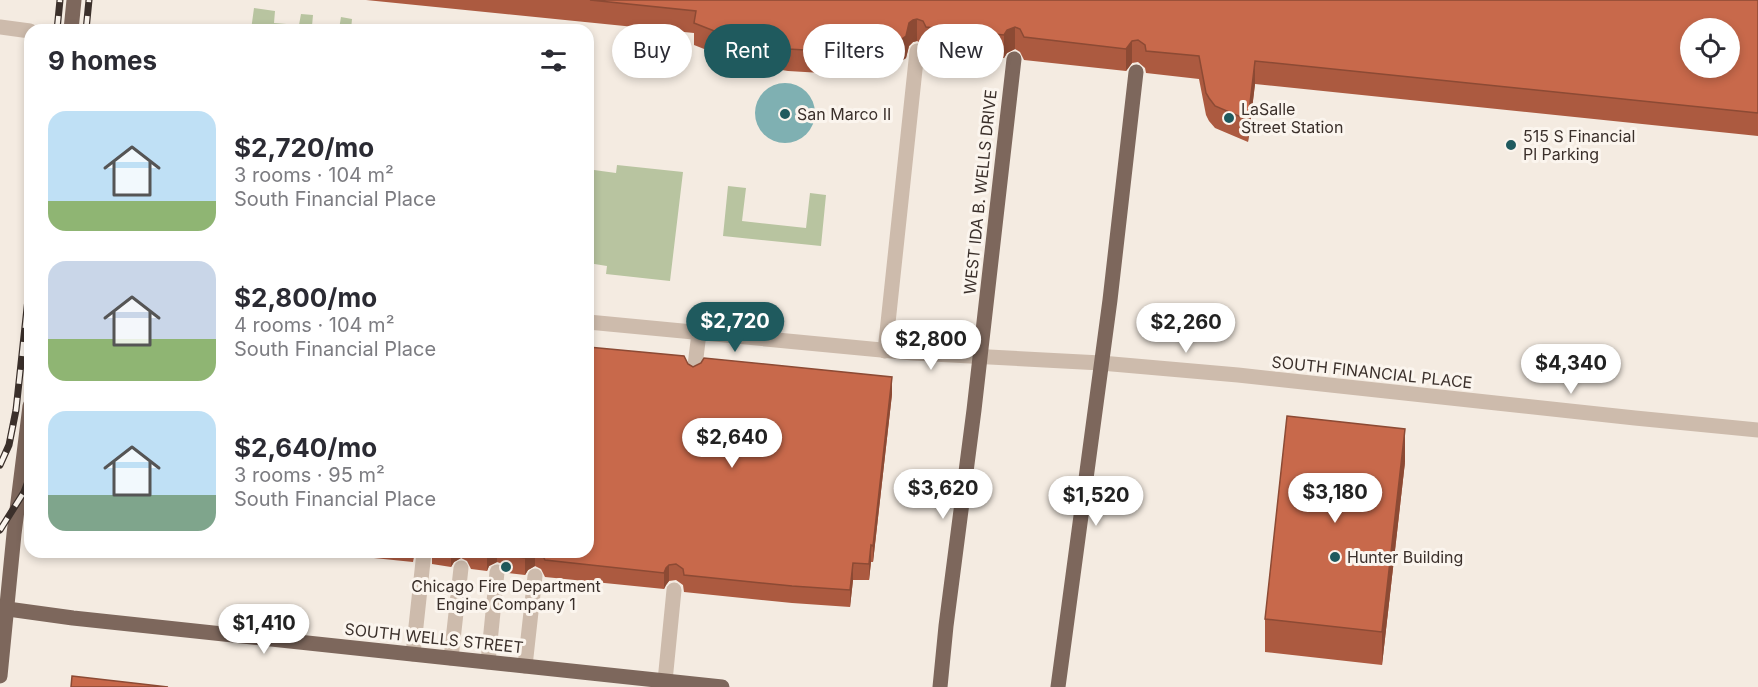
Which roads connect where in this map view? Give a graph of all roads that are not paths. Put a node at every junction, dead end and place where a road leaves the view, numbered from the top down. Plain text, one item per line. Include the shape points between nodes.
1 (74, 0) edge
2 (72, 24) edge
3 (0, 27) edge
4 (24, 30) edge
5 (917, 51) dead end
6 (1014, 59) dead end
7 (1136, 72) dead end
8 (594, 323) edge
9 (699, 333) junction
10 (885, 351) junction
11 (980, 357) junction
12 (1101, 363) junction
13 (694, 374) edge
14 (1758, 430) edge
15 (24, 454) edge
16 (423, 558) edge
17 (461, 568) dead end
18 (497, 572) dead end
19 (535, 576) dead end
20 (674, 591) dead end
21 (4, 609) edge
22 (413, 654) junction
23 (451, 658) junction
24 (488, 662) junction
25 (525, 666) junction
26 (0, 676) edge
27 (665, 681) junction
28 (722, 687) edge
29 (940, 687) edge
30 (1058, 687) edge

1 - 2 main road
3 - 4 street
5 - 10 street
6 - 11 main road, WEST IDA B. WELLS DRIVE
7 - 12 main road
8 - 9 street, SOUTH FINANCIAL PLACE
9 - 10 street, SOUTH FINANCIAL PLACE
9 - 13 street
10 - 11 street, SOUTH FINANCIAL PLACE
11 - 12 street, SOUTH FINANCIAL PLACE
11 - 29 main road, WEST IDA B. WELLS DRIVE
12 - 14 street, SOUTH FINANCIAL PLACE
12 - 30 main road
15 - 21 main road
16 - 22 street
17 - 23 street
18 - 24 street
19 - 25 street
20 - 27 street
21 - 22 main road, SOUTH WELLS STREET
21 - 26 main road
22 - 23 main road, SOUTH WELLS STREET
23 - 24 main road, SOUTH WELLS STREET
24 - 25 main road, SOUTH WELLS STREET
25 - 27 main road, SOUTH WELLS STREET
27 - 28 main road, SOUTH WELLS STREET

